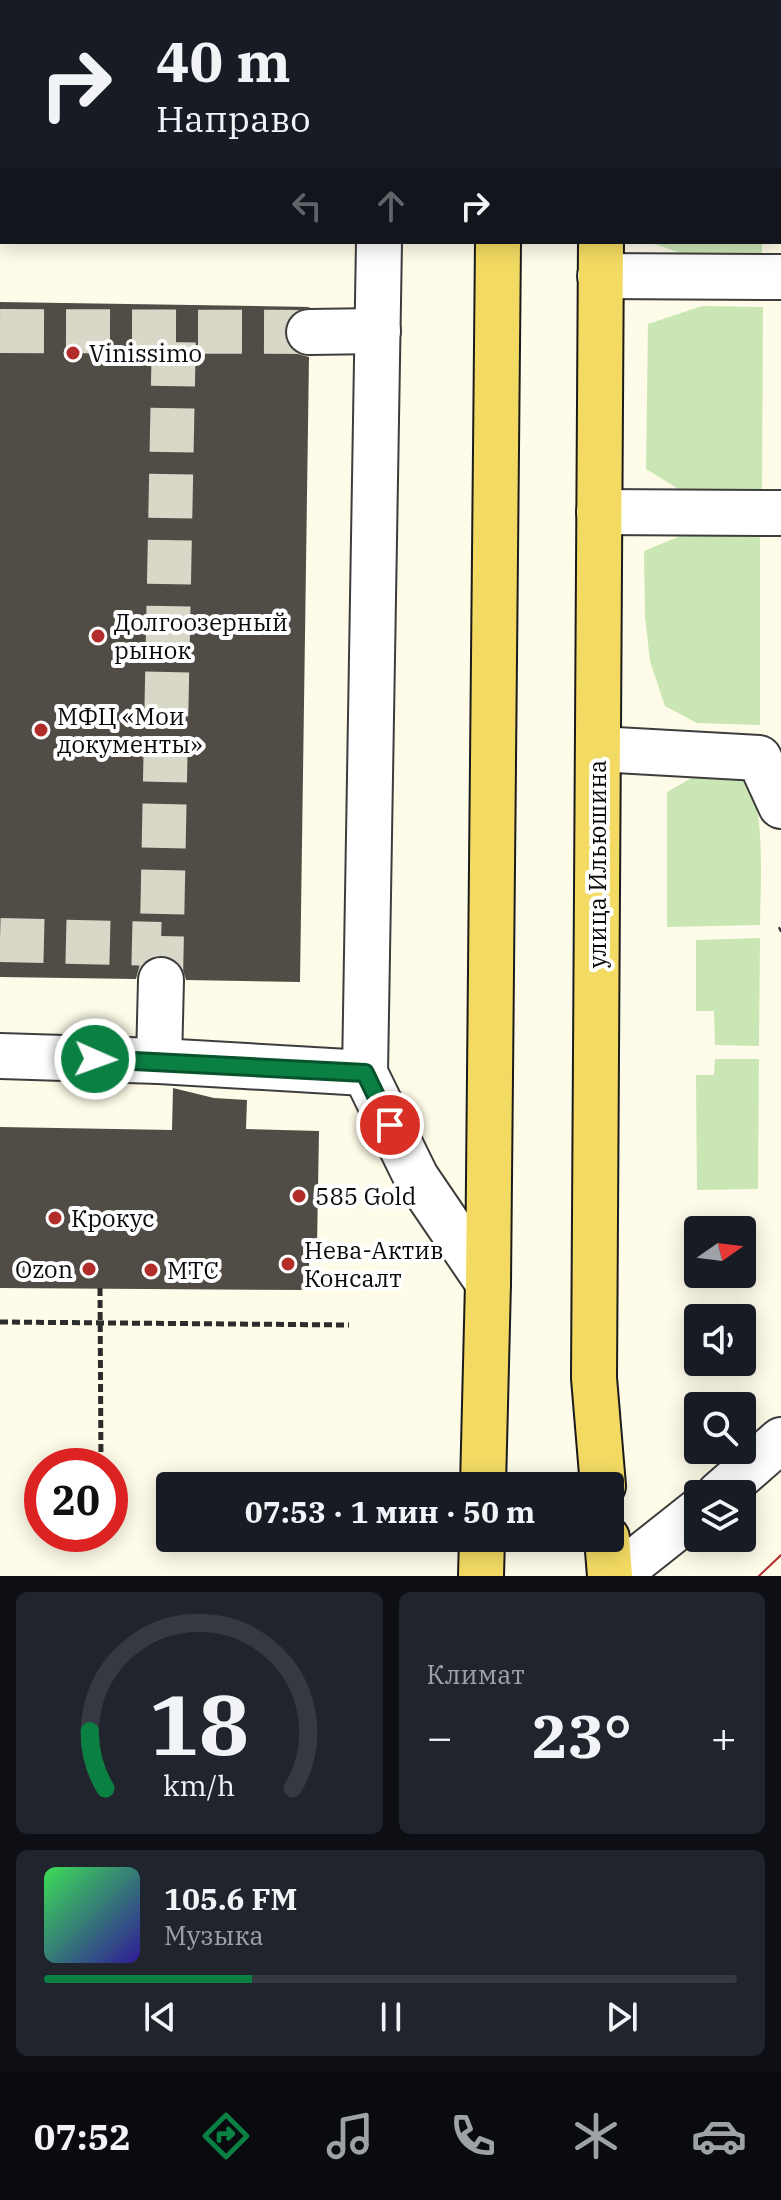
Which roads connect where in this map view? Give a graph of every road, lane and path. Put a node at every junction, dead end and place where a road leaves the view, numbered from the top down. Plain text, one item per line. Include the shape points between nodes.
1 (379, 244) edge
2 (498, 244) edge
3 (600, 259) edge
4 (781, 277) edge
5 (378, 331) junction
6 (309, 332) tunnel mouth
7 (599, 512) junction
8 (781, 513) edge
9 (598, 749) junction
10 (781, 806) edge
11 (161, 980) tunnel mouth
12 (0, 1056) edge
13 (159, 1061) junction
14 (365, 1073) junction
15 (488, 1283) junction
16 (100, 1288) dead end
17 (0, 1322) edge
18 (100, 1323) junction
19 (349, 1325) dead end
20 (781, 1440) edge
21 (101, 1448) edge
22 (483, 1472) edge
23 (602, 1472) edge
24 (735, 1480) edge
25 (684, 1522) edge
26 (482, 1552) edge
27 (609, 1552) edge
28 (481, 1576) edge
29 (613, 1576) edge

1 - 5 street
2 - 15 main road
3 - 4 street
3 - 7 main road, улица Ильюшина
5 - 6 street
5 - 14 street
7 - 8 street
7 - 9 main road, улица Ильюшина
9 - 10 street via 759,758
9 - 23 main road, улица Ильюшина via 594,1378
11 - 13 street
12 - 13 street
13 - 14 street
14 - 15 street via 416,1177
15 - 22 main road
16 - 18 path
17 - 18 path
18 - 19 path
18 - 21 path
20 - 24 street
25 - 29 street
26 - 28 main road
27 - 29 main road

